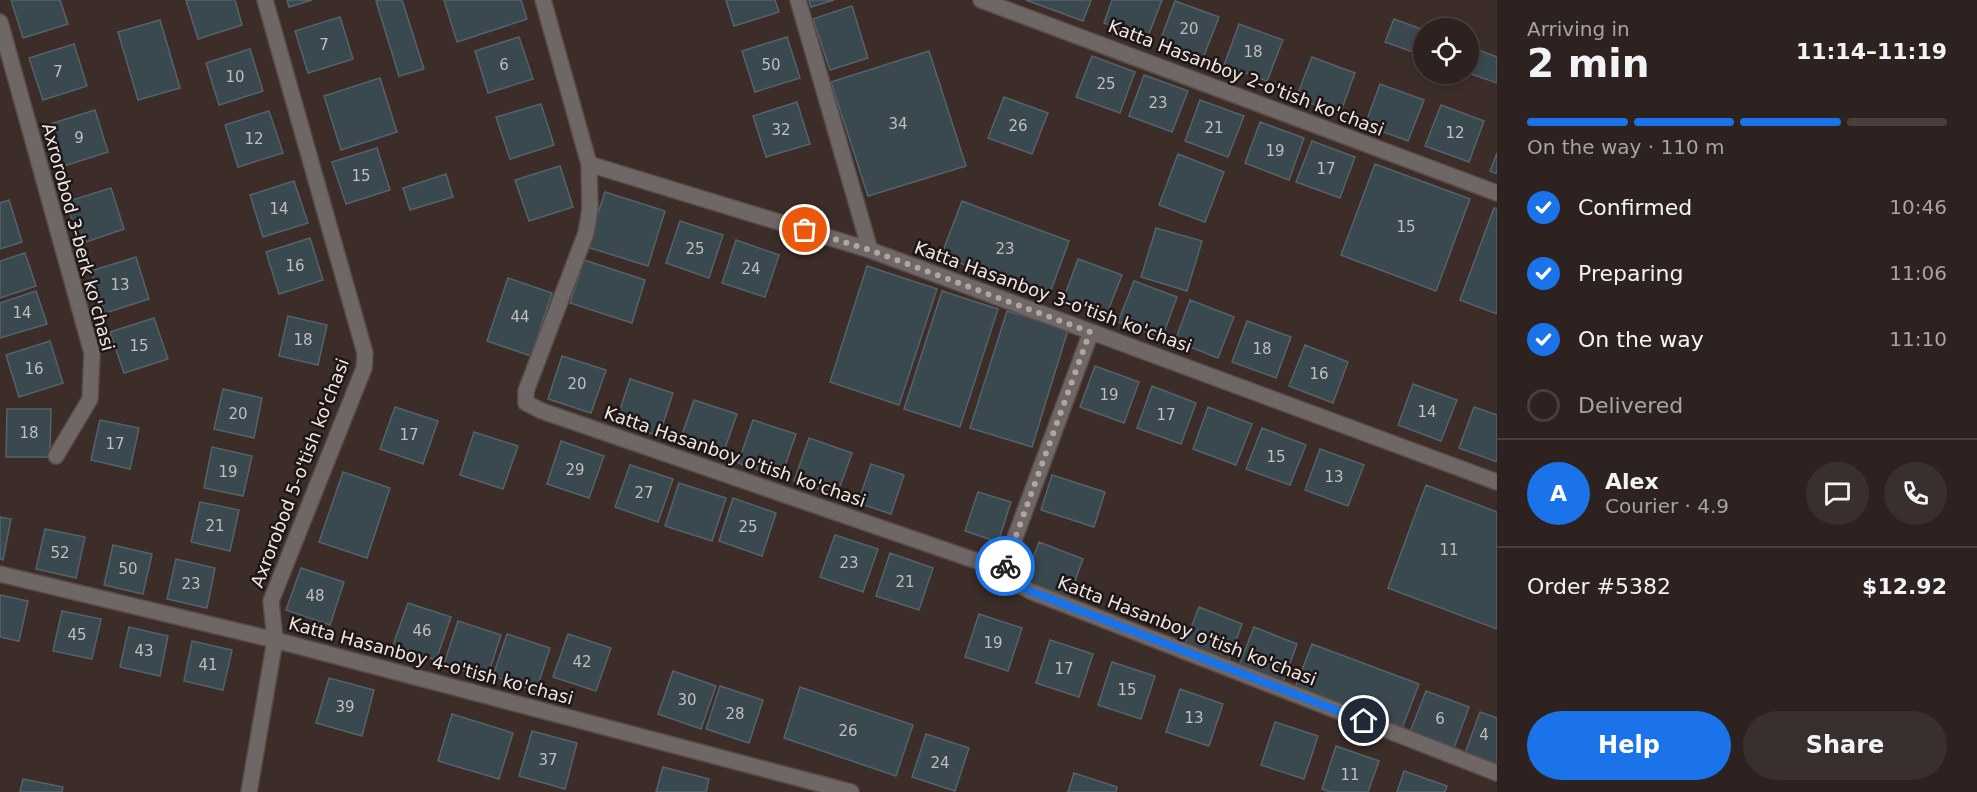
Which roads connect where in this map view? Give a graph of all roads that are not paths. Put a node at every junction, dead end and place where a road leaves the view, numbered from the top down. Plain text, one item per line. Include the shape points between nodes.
1 (266, 0) edge
2 (543, 0) edge
3 (798, 0) edge
4 (981, 0) edge
5 (0, 22) edge
6 (589, 164) junction
7 (1497, 193) edge
8 (870, 250) junction
9 (1090, 332) junction
10 (56, 456) dead end
11 (1497, 482) edge
12 (1003, 570) junction
13 (0, 574) edge
14 (275, 640) junction
15 (1497, 773) edge
16 (249, 792) edge
17 (851, 792) edge

1 - 14 street, Axrorobod 5-o'tish ko'chasi via 364,353 364,368 271,601
2 - 6 street
3 - 8 street
4 - 7 street, Katta Hasanboy 2-o'tish ko'chasi
5 - 10 street, Axrorobod 3-berk ko'chasi via 92,353 90,399
6 - 8 street, Katta Hasanboy 3-o'tish ko'chasi
6 - 12 street, Katta Hasanboy o'tish ko'chasi via 586,233 525,391 526,403
8 - 9 street, Katta Hasanboy 3-o'tish ko'chasi
9 - 11 street, Katta Hasanboy 3-o'tish ko'chasi
9 - 12 street
12 - 15 street, Katta Hasanboy o'tish ko'chasi via 1030,591
13 - 14 street, Katta Hasanboy 4-o'tish ko'chasi
14 - 16 street, Axrorobod 5-o'tish ko'chasi
14 - 17 street, Katta Hasanboy 4-o'tish ko'chasi

